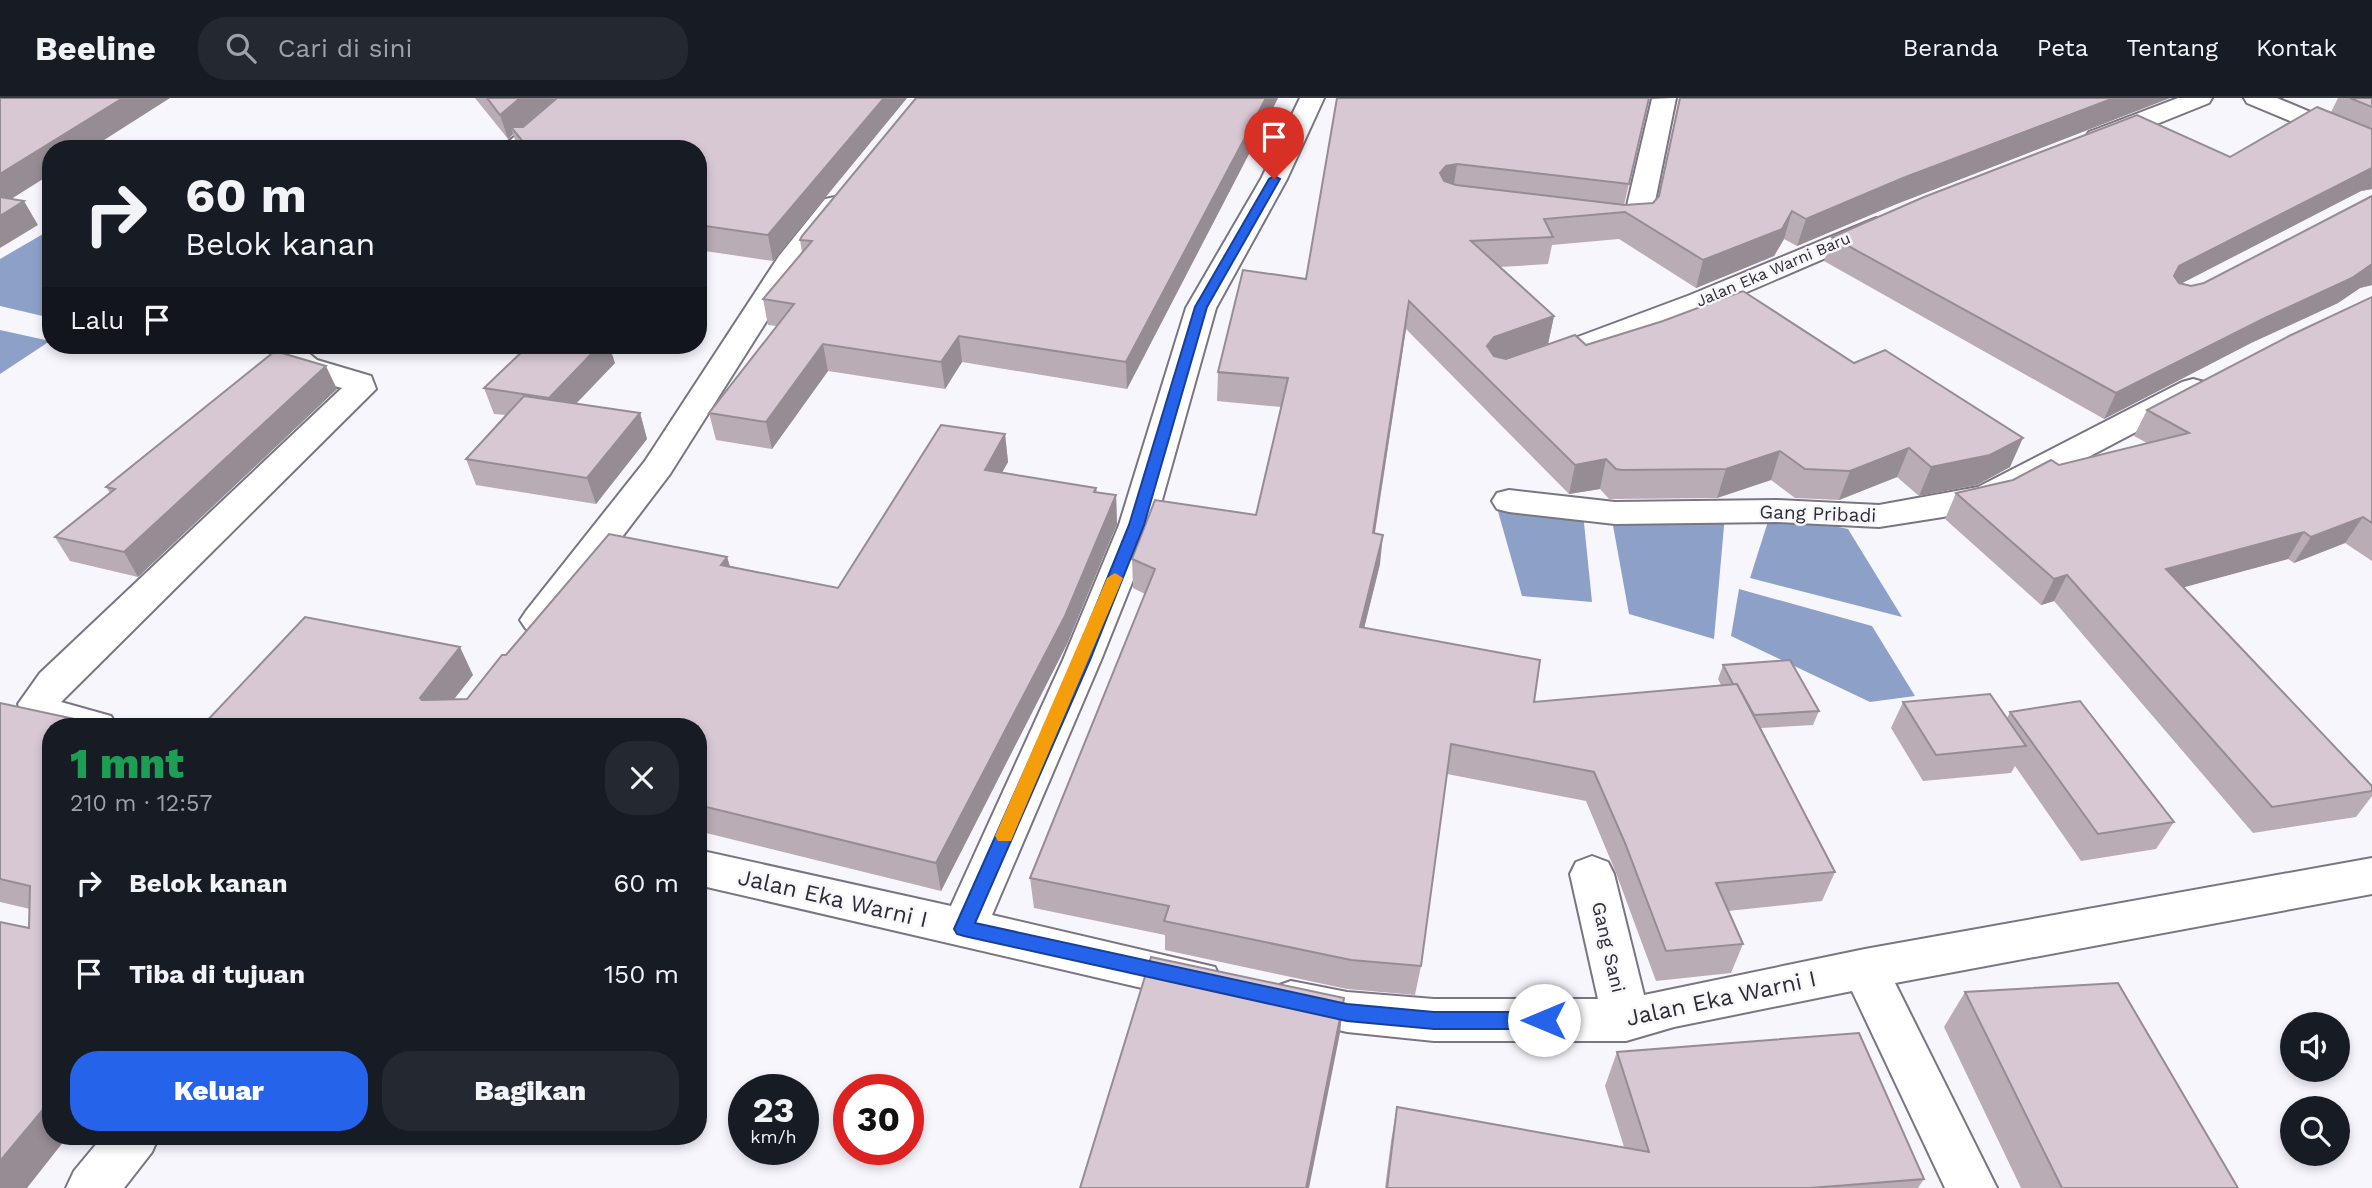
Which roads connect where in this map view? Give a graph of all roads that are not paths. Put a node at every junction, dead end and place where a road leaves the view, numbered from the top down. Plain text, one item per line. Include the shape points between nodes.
1 (575, 98) edge
2 (1312, 98) edge
3 (2200, 98) edge
4 (2256, 98) edge
5 (1671, 99) edge
6 (524, 140) edge
7 (2372, 147) edge
8 (2071, 148) edge
9 (854, 182) edge
10 (1905, 214) edge
11 (1580, 218) edge
12 (287, 354) edge
13 (1513, 371) edge
14 (2216, 377) edge
15 (1509, 501) dead end
16 (523, 640) edge
17 (62, 718) edge
18 (707, 869) edge
19 (1592, 874) dead end
20 (2372, 876) edge
21 (964, 929) junction
22 (1865, 969) junction
23 (1626, 1020) junction
24 (127, 1145) edge
25 (92, 1188) edge
26 (1970, 1188) edge

1 - 6 street
2 - 21 street via 1274,179 1201,307 1136,525
3 - 8 street
4 - 7 street
5 - 11 street via 1637,221
9 - 16 street via 793,256 658,467
10 - 13 street, Jalan Eka Warni Baru via 1689,305
12 - 17 street via 298,364 360,383 360,390 54,683 38,710
14 - 15 street, Gang Pribadi via 1989,495 1943,506 1879,516 1776,511 1615,513
18 - 21 street, Jalan Eka Warni I
19 - 23 street, Gang Sani
20 - 22 street, Jalan Eka Warni I
21 - 23 street, Jalan Eka Warni I via 1347,1012 1434,1020
22 - 23 street, Jalan Eka Warni I
22 - 26 street
24 - 25 street

